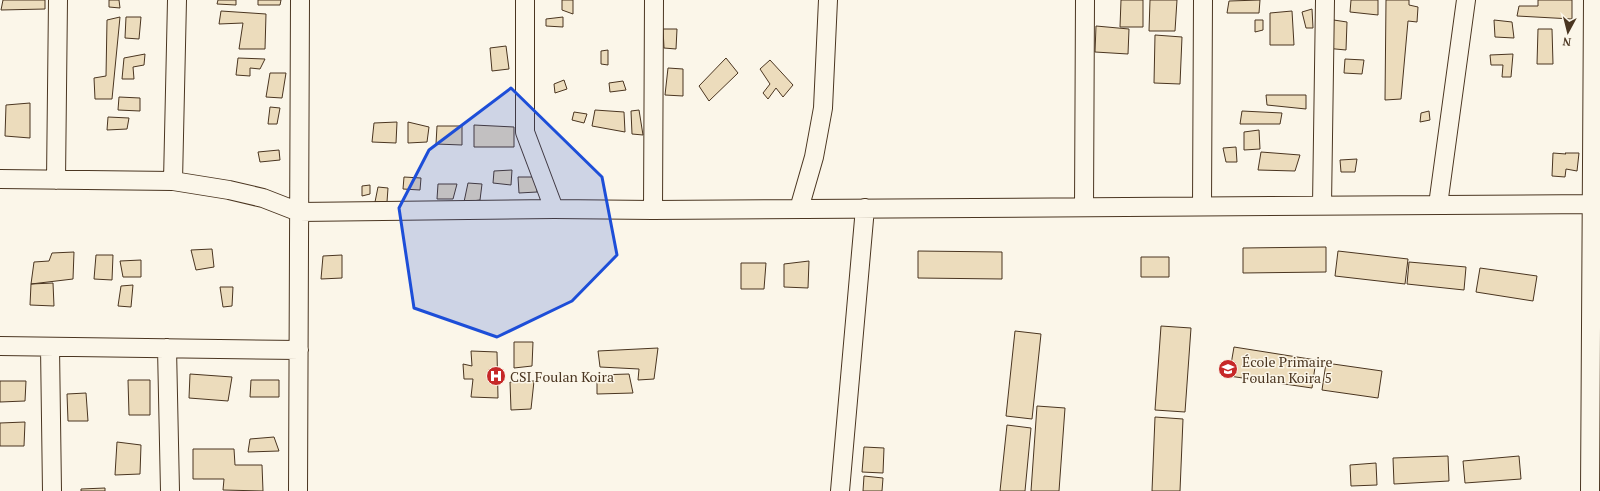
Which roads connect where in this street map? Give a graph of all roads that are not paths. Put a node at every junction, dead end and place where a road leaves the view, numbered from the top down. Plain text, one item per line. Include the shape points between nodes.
1 (58, 0) edge
2 (177, 0) edge
3 (300, 0) edge
4 (526, 0) edge
5 (654, 0) edge
6 (828, 0) edge
7 (1085, 0) edge
8 (1204, 0) edge
9 (1325, 0) edge
10 (1466, 0) edge
11 (1593, 0) edge
12 (0, 179) edge
13 (56, 180) junction
14 (173, 181) junction
15 (1596, 204) edge
16 (1322, 205) junction
17 (1438, 205) junction
18 (1202, 206) junction
19 (1084, 207) junction
20 (865, 208) junction
21 (554, 209) junction
22 (799, 209) junction
23 (653, 210) junction
24 (299, 212) junction
25 (0, 346) edge
26 (50, 347) junction
27 (167, 348) junction
28 (299, 350) junction
29 (1595, 373) edge
30 (52, 491) edge
31 (170, 491) edge
32 (298, 491) edge
33 (840, 491) edge
34 (1590, 491) edge

1 - 13 street
2 - 14 street
3 - 24 street
4 - 21 street via 525,132
5 - 23 street
6 - 22 street via 823,108 814,158
7 - 19 street
8 - 18 street
9 - 16 street
10 - 17 street
11 - 15 street
12 - 13 street
13 - 14 street
14 - 24 street via 263,198
15 - 17 street
15 - 29 street
16 - 17 street
16 - 18 street
18 - 19 street
19 - 20 street
20 - 22 street
20 - 33 street
21 - 23 street
21 - 24 street
22 - 23 street
24 - 28 street
25 - 26 street
26 - 27 street
26 - 30 street
27 - 28 street
27 - 31 street
28 - 32 street
29 - 34 street

